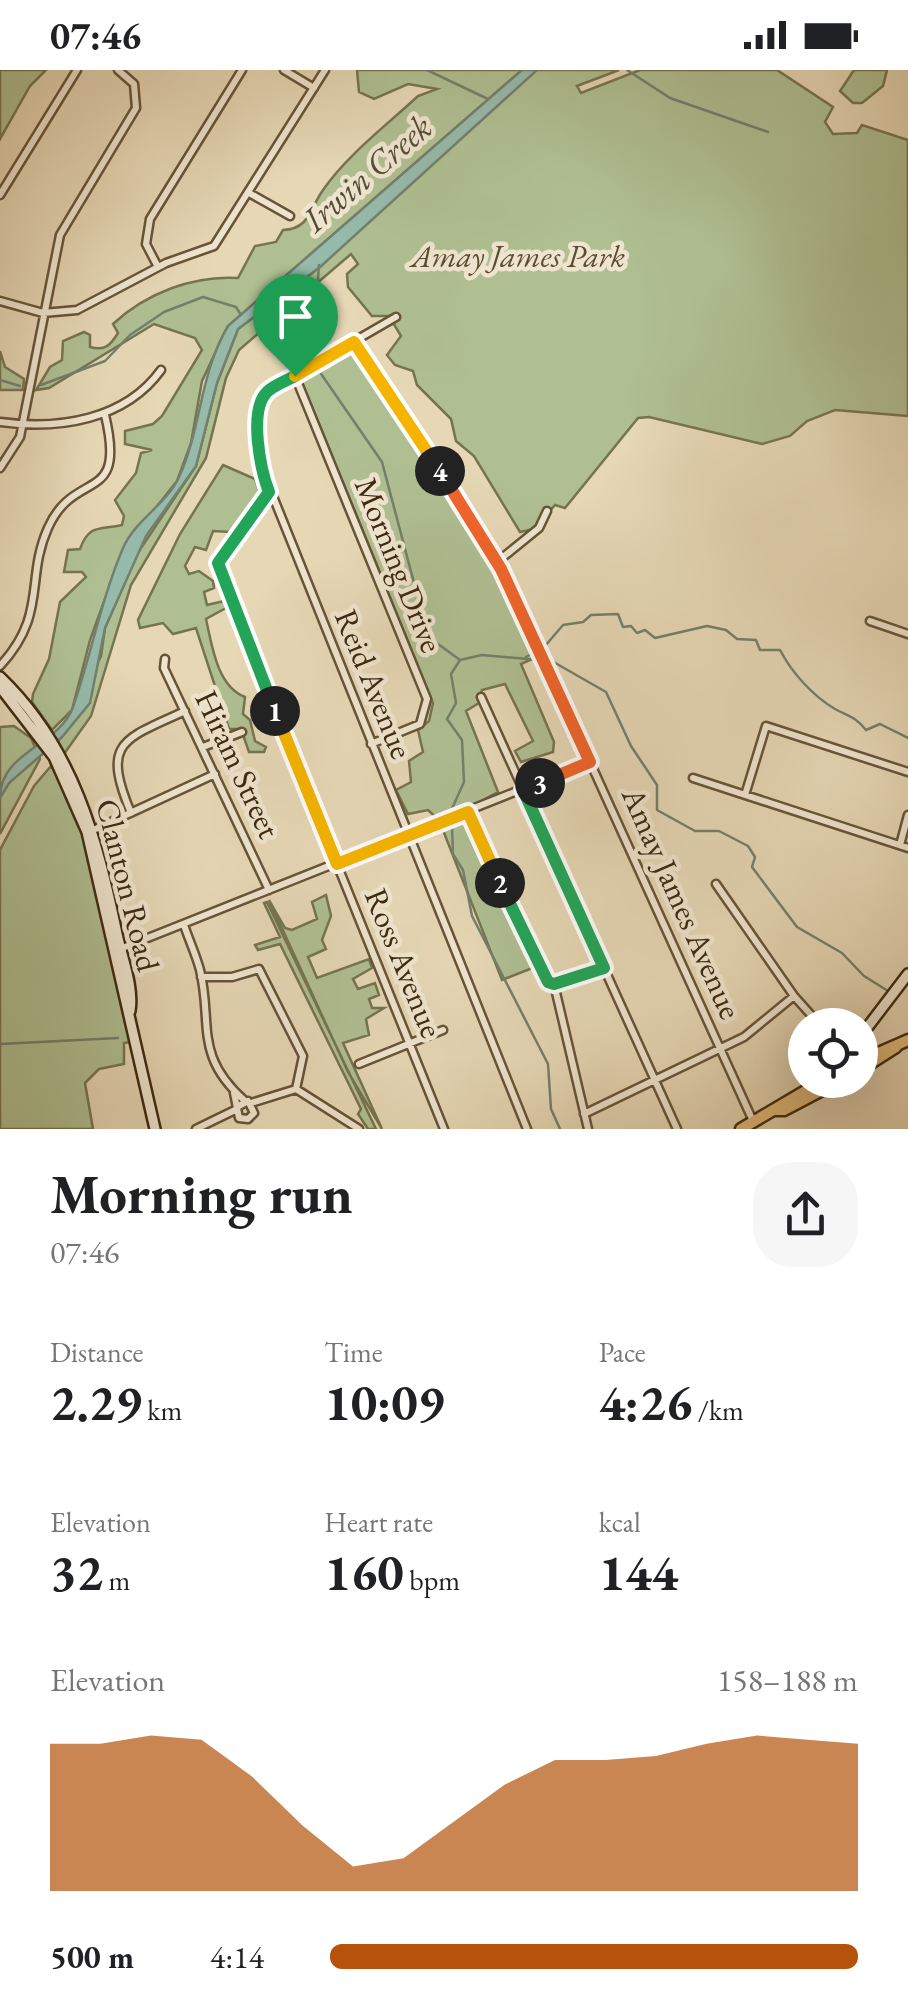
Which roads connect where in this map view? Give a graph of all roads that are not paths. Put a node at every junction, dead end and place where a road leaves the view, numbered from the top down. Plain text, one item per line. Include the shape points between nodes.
1 (77, 70) edge
2 (118, 70) edge
3 (242, 70) edge
4 (284, 70) edge
5 (325, 70) edge
6 (314, 88) junction
7 (249, 193) junction
8 (0, 194) edge
9 (290, 216) dead end
10 (158, 268) junction
11 (0, 301) edge
12 (43, 313) junction
13 (396, 317) dead end
14 (354, 342) junction
15 (161, 370) dead end
16 (295, 376) junction
17 (105, 415) junction
18 (0, 422) edge
19 (23, 424) junction
20 (0, 468) edge
21 (269, 492) junction
22 (547, 511) dead end
23 (498, 562) junction
24 (870, 621) dead end
25 (908, 634) edge
26 (165, 659) dead end
27 (0, 666) edge
28 (0, 678) edge
29 (0, 687) edge
30 (482, 697) dead end
31 (185, 711) junction
32 (40, 729) junction
33 (242, 732) dead end
34 (371, 744) junction
35 (203, 747) junction
36 (590, 762) junction
37 (908, 772) edge
38 (215, 774) junction
39 (693, 778) dead end
40 (523, 790) junction
41 (745, 795) junction
42 (468, 812) junction
43 (132, 813) junction
44 (908, 815) edge
45 (90, 831) junction
46 (408, 835) junction
47 (904, 847) edge
48 (337, 864) junction
49 (716, 884) dead end
50 (269, 890) junction
51 (184, 925) junction
52 (117, 950) junction
53 (604, 968) junction
54 (908, 974) edge
55 (201, 977) junction
56 (554, 984) junction
57 (794, 996) junction
58 (805, 1008) edge
59 (878, 1014) edge
60 (443, 1030) dead end
61 (908, 1040) edge
62 (410, 1043) junction
63 (720, 1049) junction
64 (878, 1054) edge
65 (359, 1064) dead end
66 (655, 1080) junction
67 (296, 1090) junction
68 (234, 1092) junction
69 (795, 1098) edge
70 (806, 1098) edge
71 (269, 1100) junction
72 (248, 1102) junction
73 (776, 1110) junction
74 (244, 1114) junction
75 (584, 1114) junction
76 (754, 1122) junction
77 (155, 1129) edge
78 (196, 1129) edge
79 (256, 1129) edge
80 (359, 1129) edge
81 (444, 1129) edge
82 (527, 1129) edge
83 (588, 1129) edge
84 (677, 1129) edge
85 (742, 1129) edge

1 - 8 street
2 - 12 street via 136,88 136,108 60,235
3 - 10 street via 148,225 148,252
4 - 6 street
5 - 6 street
6 - 7 street
7 - 9 street
7 - 10 street via 214,246
10 - 12 street via 92,306
11 - 12 street
12 - 19 street
13 - 14 street, Reid Avenue
14 - 16 street, Reid Avenue
14 - 23 street, Amay James Avenue
15 - 17 street via 136,400
16 - 21 street, Reid Avenue via 262,401 258,459
16 - 34 street, Morning Drive via 427,700 420,724
17 - 19 street
17 - 27 street via 111,466 50,522 28,622
18 - 19 street
19 - 20 street
21 - 34 street, Reid Avenue
21 - 48 street, Ross Avenue via 222,553 218,568
22 - 23 street via 539,528
23 - 36 street, Amay James Avenue
24 - 25 street
26 - 31 street, Hiram Street
28 - 32 main road, Clanton Road
29 - 32 main road, Clanton Road
30 - 40 street
31 - 35 street, Hiram Street
31 - 43 street via 132,736 120,751 116,773
32 - 45 main road, Clanton Road
33 - 35 street
34 - 46 street, Reid Avenue
35 - 38 street, Hiram Street
36 - 40 street
36 - 63 street, Amay James Avenue
37 - 41 street via 766,726
38 - 43 street
38 - 50 street, Hiram Street
39 - 41 street
40 - 42 street
40 - 53 street
41 - 47 street
42 - 46 street
42 - 56 street via 540,970
43 - 45 street
44 - 47 street
45 - 52 main road, Clanton Road
46 - 48 street
46 - 82 street, Reid Avenue
48 - 50 street
48 - 62 street, Ross Avenue
49 - 57 street
50 - 51 street
51 - 52 street
51 - 55 street
52 - 77 main road, Clanton Road
53 - 56 street
53 - 66 street
54 - 59 main road
55 - 67 street via 259,970 303,1056
55 - 68 street via 206,1038
56 - 75 street
57 - 58 street
57 - 63 street via 760,1028
60 - 62 street
61 - 64 main road
62 - 65 street
62 - 81 street, Ross Avenue
63 - 66 street
63 - 76 street, Amay James Avenue
66 - 75 street
66 - 84 street
67 - 71 street
67 - 80 street
68 - 72 street
68 - 74 street
69 - 73 main road
70 - 73 main road
71 - 72 street
71 - 74 street
72 - 74 street
72 - 74 street
73 - 76 main road
74 - 78 street
74 - 79 street
75 - 83 street
76 - 85 main road

